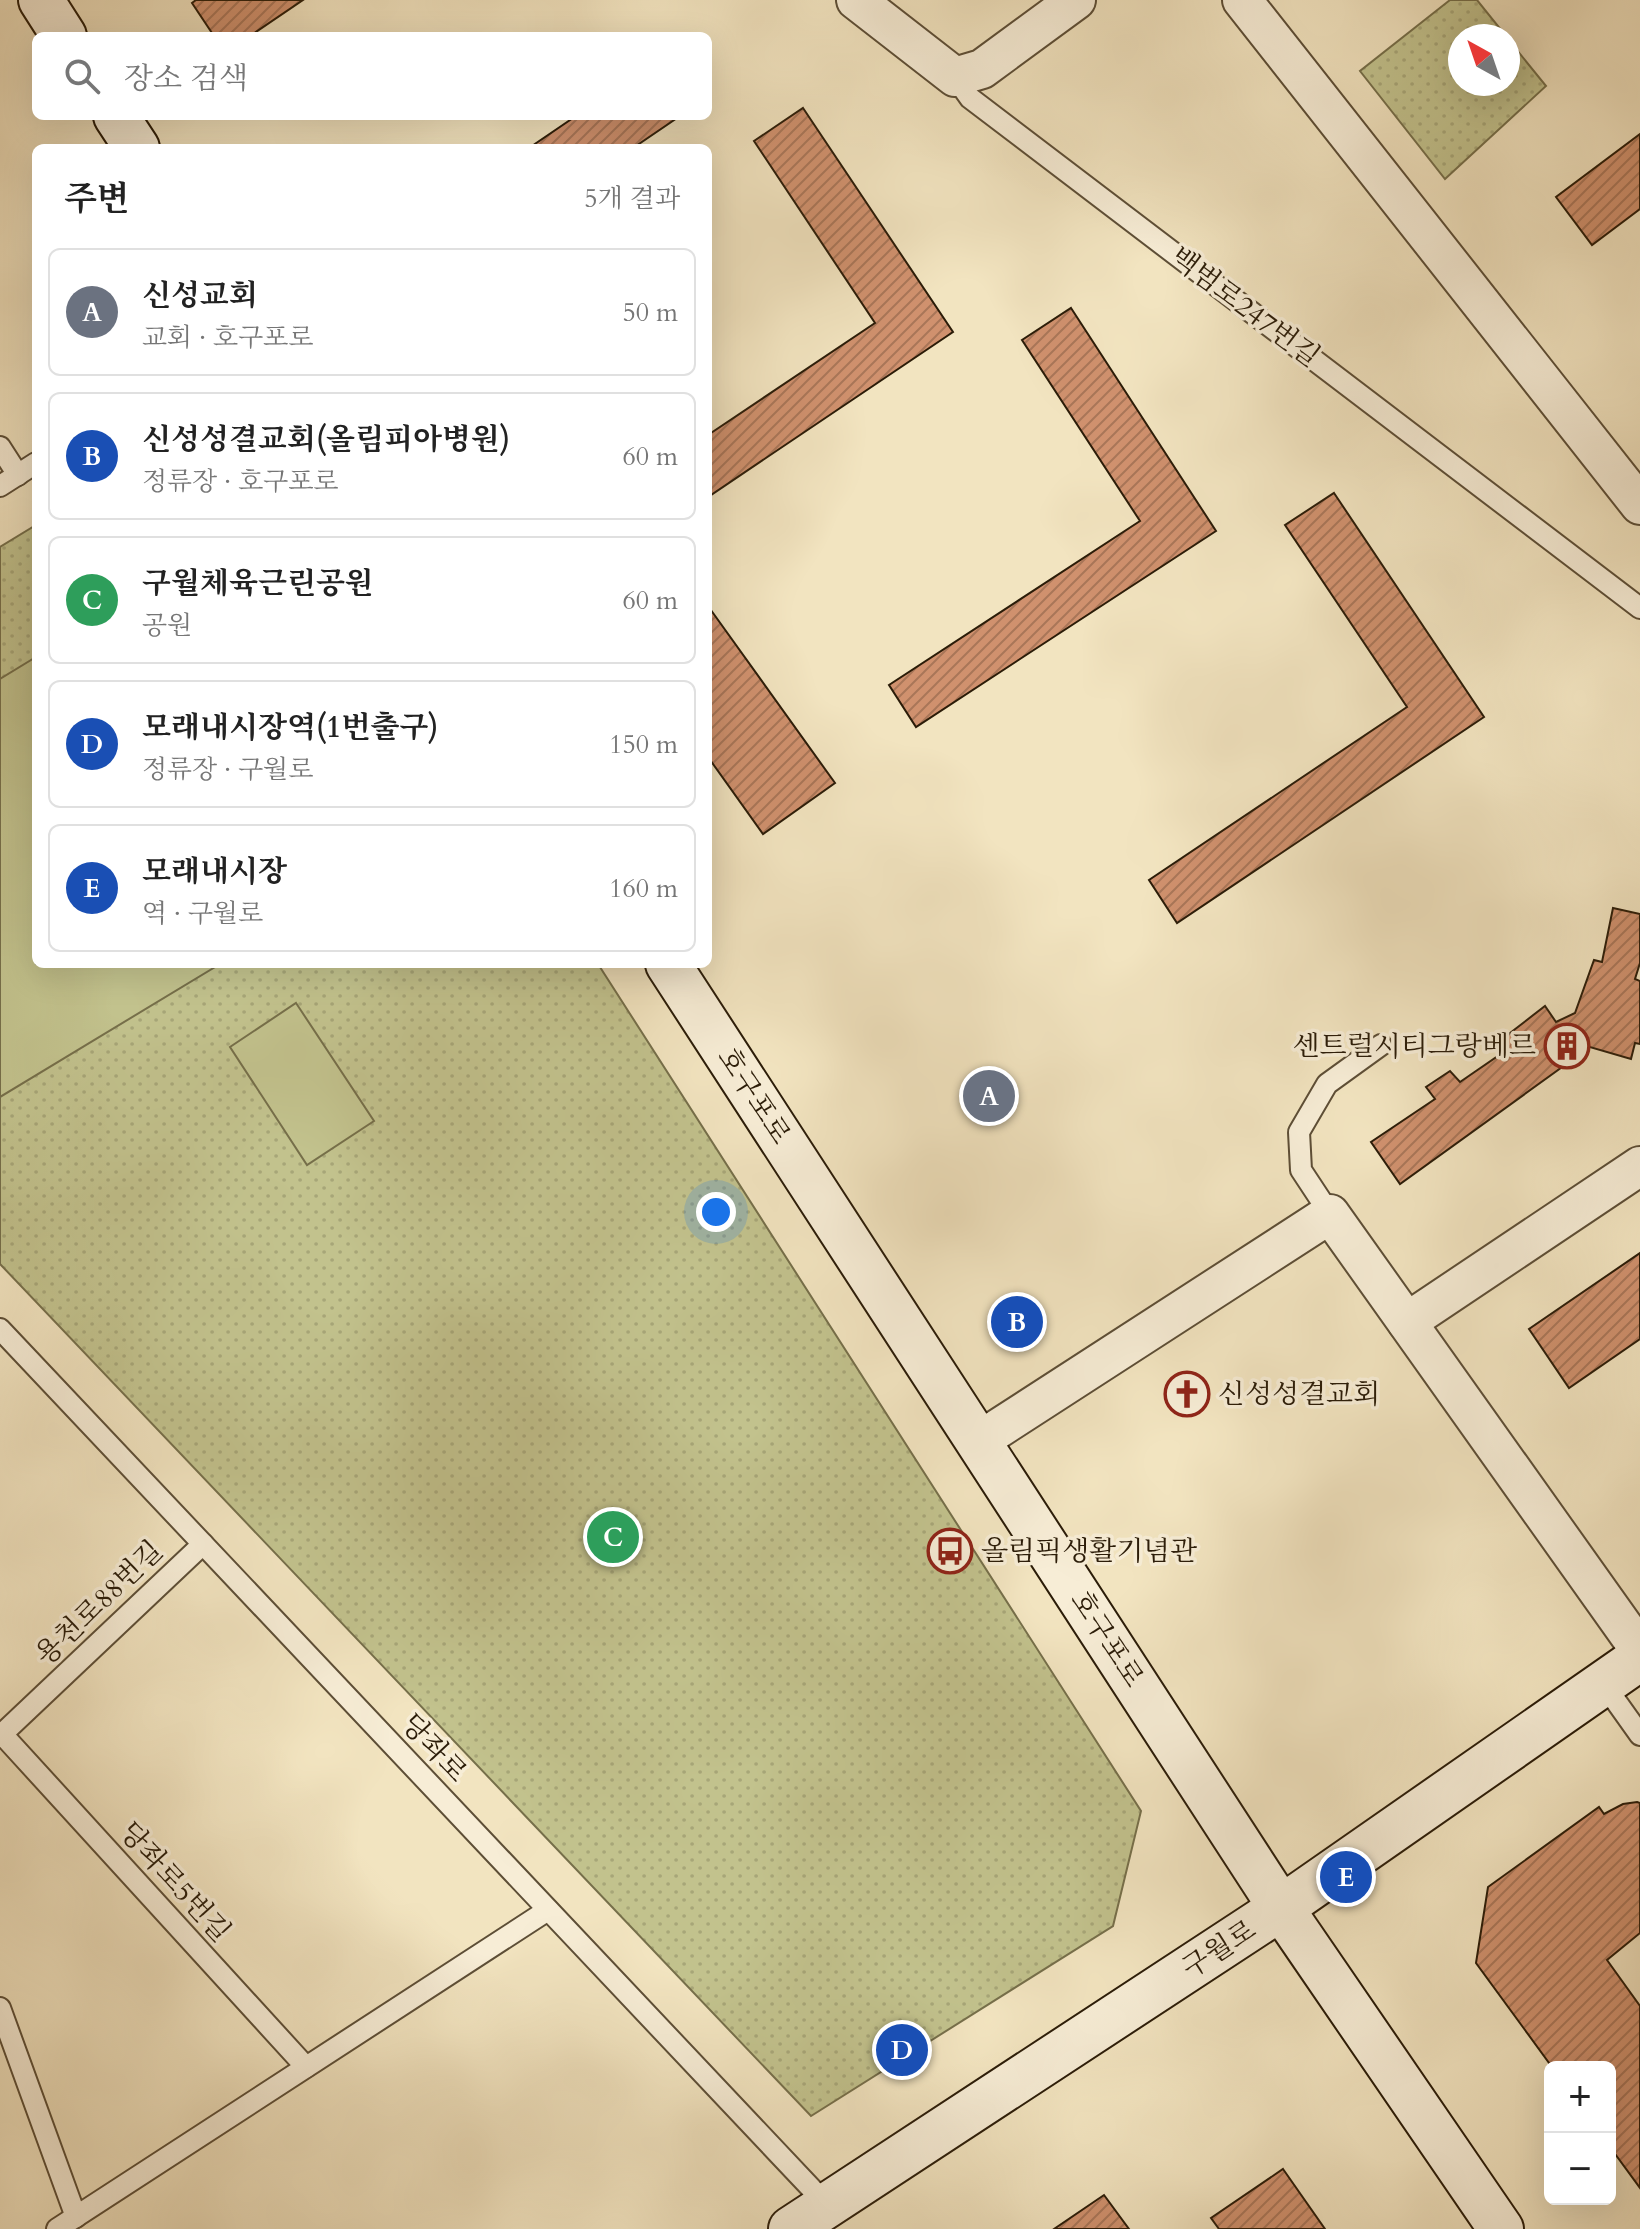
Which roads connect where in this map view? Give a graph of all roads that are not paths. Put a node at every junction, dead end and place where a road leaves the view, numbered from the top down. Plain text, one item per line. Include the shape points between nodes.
1 (41, 0) edge
2 (856, 0) edge
3 (1076, 0) edge
4 (1242, 0) edge
5 (61, 32) edge
6 (955, 77) junction
7 (119, 120) edge
8 (134, 144) edge
9 (0, 447) edge
10 (32, 466) edge
11 (9, 480) edge
12 (1640, 505) edge
13 (1640, 608) edge
14 (671, 968) edge
15 (1381, 1045) dead end
16 (1640, 1166) edge
17 (1330, 1214) junction
18 (1407, 1322) junction
19 (0, 1329) edge
20 (979, 1441) junction
21 (203, 1544) junction
22 (1640, 1650) edge
23 (1640, 1658) edge
24 (1603, 1683) junction
25 (1, 1735) edge
26 (1640, 1735) edge
27 (1281, 1908) junction
28 (548, 1910) junction
29 (0, 2008) edge
30 (306, 2067) junction
31 (827, 2205) junction
32 (76, 2217) junction
33 (57, 2229) edge
34 (791, 2229) edge
35 (1501, 2229) edge

1 - 5 main road
2 - 6 street, 백범로247번길
3 - 6 street via 982,69
4 - 12 street
6 - 13 lane, 백범로247번길 via 970,98
7 - 8 main road
9 - 11 lane
10 - 11 lane
14 - 20 main road, 호구포로
15 - 17 lane via 1327,1084 1299,1132 1301,1170
16 - 18 street
17 - 18 street
17 - 20 street
18 - 22 street
19 - 21 lane, 당좌로
20 - 27 main road, 호구포로
21 - 25 lane, 용천로88번길
21 - 28 lane, 당좌로
23 - 24 main road, 구월로
24 - 26 lane
24 - 27 main road, 구월로
25 - 30 lane, 당좌로5번길
27 - 31 main road, 구월로
27 - 35 main road, 호구포로
28 - 30 lane
28 - 31 lane, 당좌로
29 - 32 lane
30 - 32 lane
31 - 34 main road, 구월로
32 - 33 lane

